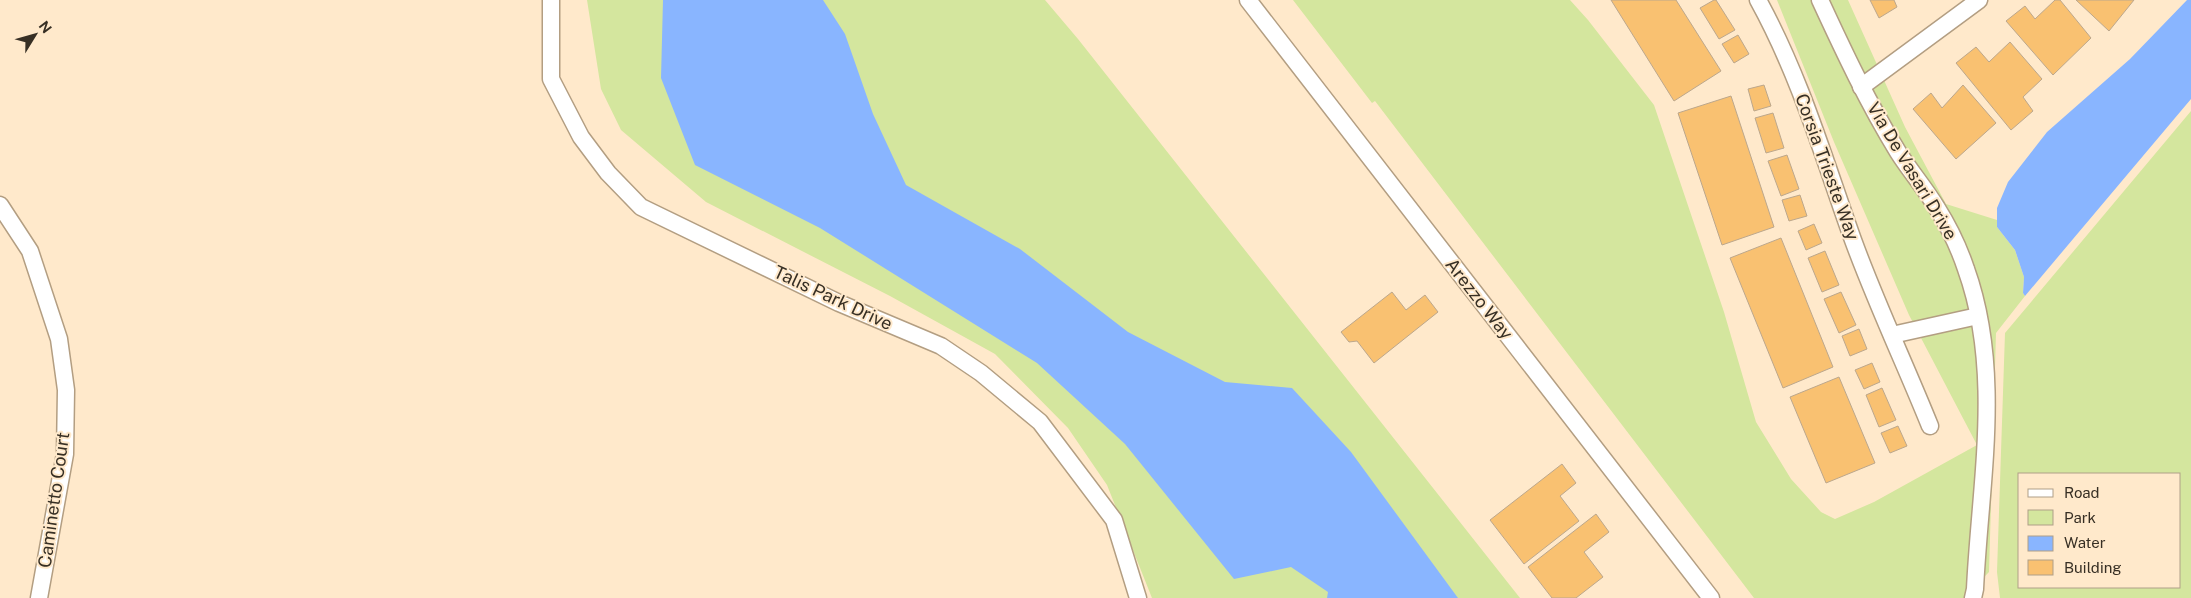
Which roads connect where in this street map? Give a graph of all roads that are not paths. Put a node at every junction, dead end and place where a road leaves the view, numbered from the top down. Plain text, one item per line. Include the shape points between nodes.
1 (551, 0) edge
2 (1248, 0) edge
3 (1758, 0) edge
4 (1820, 0) edge
5 (1979, 0) edge
6 (1861, 87) junction
7 (0, 205) edge
8 (1978, 316) junction
9 (1892, 335) junction
10 (1930, 426) dead end
11 (1975, 595) edge
12 (40, 598) edge
13 (1138, 598) edge
14 (1711, 598) edge

1 - 13 street, Talis Park Drive via 551,79 581,137 641,207 839,303 941,346 982,373 1040,422 1114,520
2 - 14 street, Arezzo Way
3 - 9 street, Corsia Trieste Way via 1778,35
4 - 6 street, Via De Vasari Drive
5 - 6 street
6 - 8 street, Via De Vasari Drive via 1956,242
7 - 12 street, Caminetto Court via 30,251 59,339 66,390 65,454
8 - 9 street
8 - 11 street, Via De Vasari Drive via 1985,351 1987,418
9 - 10 street, Corsia Trieste Way

